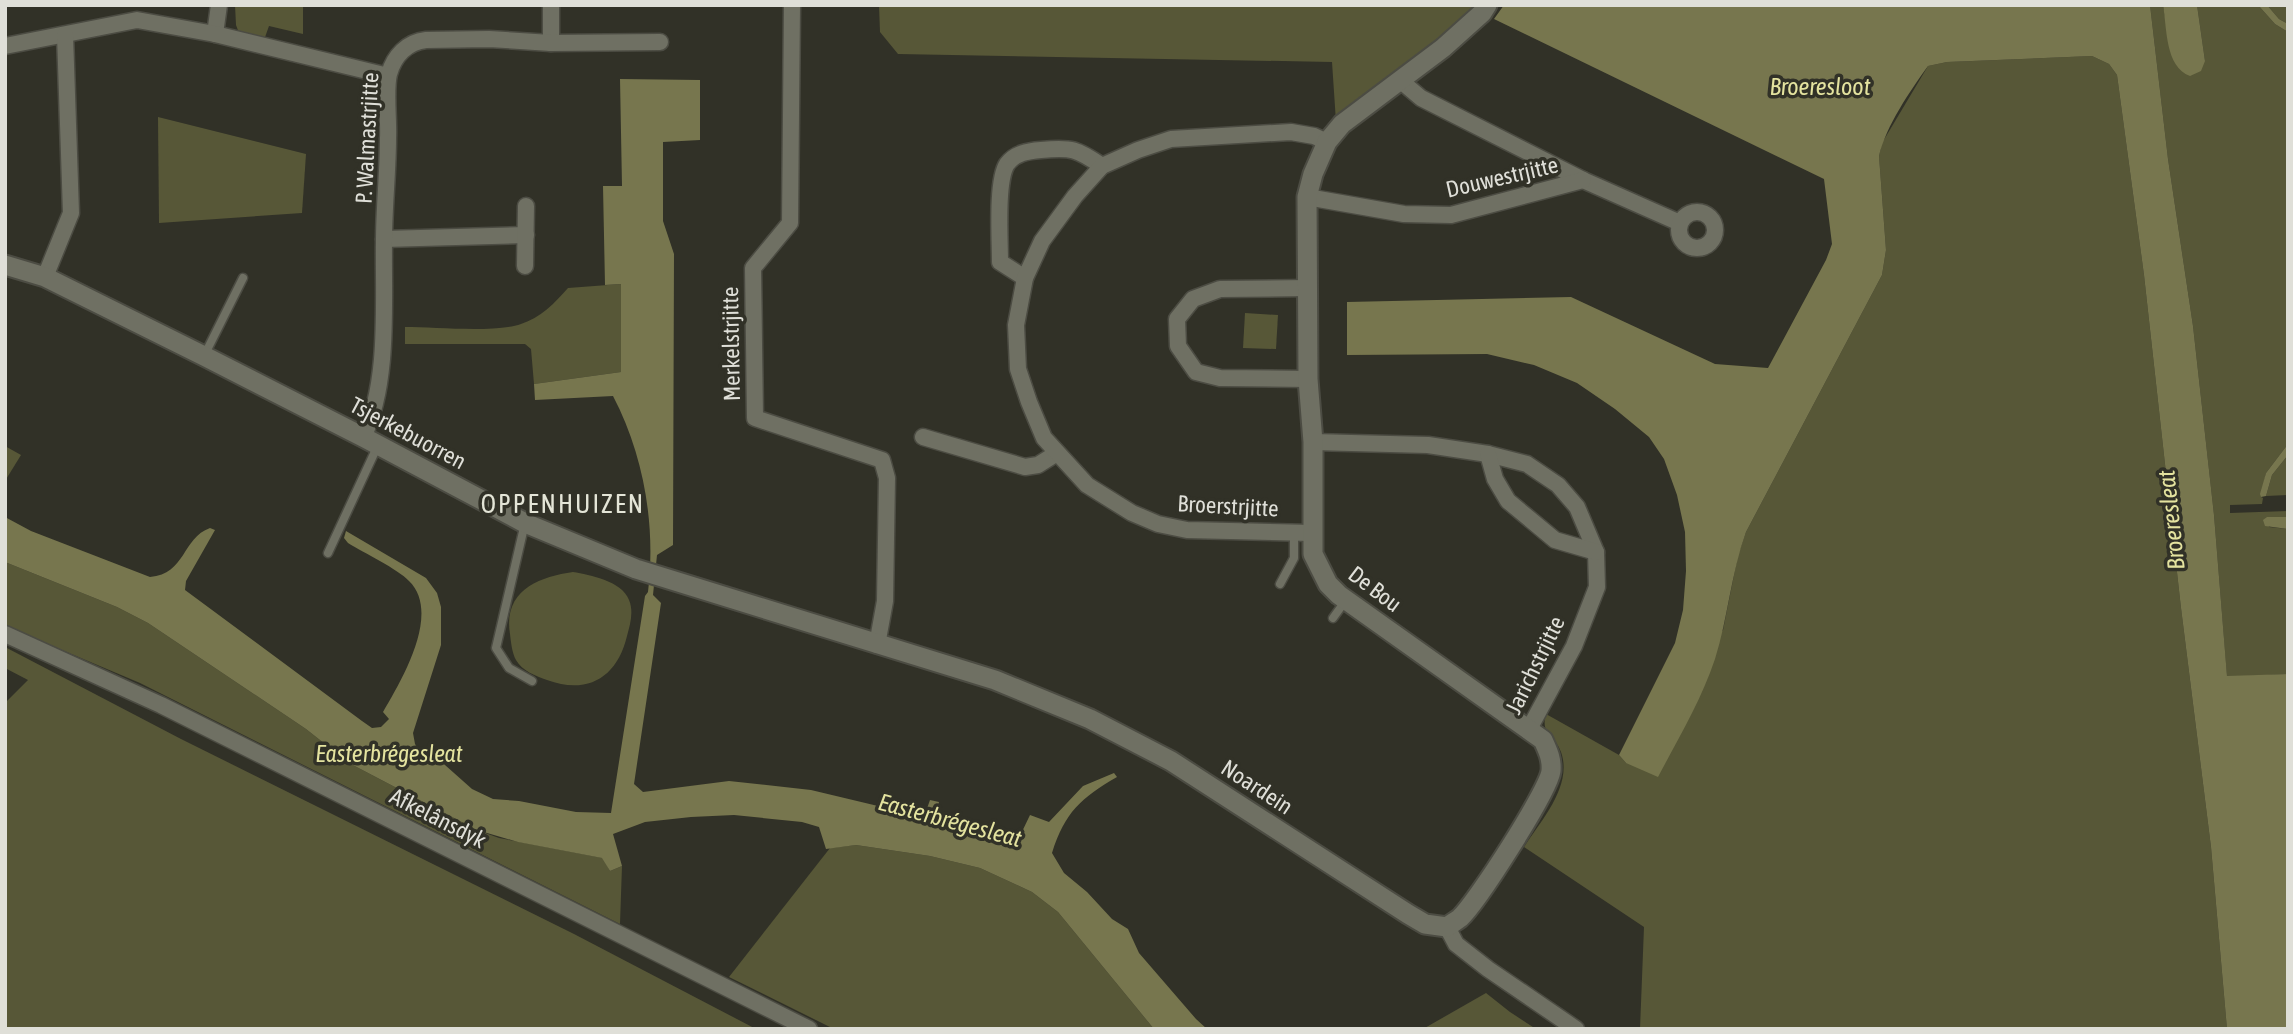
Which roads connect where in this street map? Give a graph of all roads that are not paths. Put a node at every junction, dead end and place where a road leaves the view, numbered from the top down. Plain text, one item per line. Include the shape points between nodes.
1 (219, 5) edge
2 (551, 5) edge
3 (792, 5) edge
4 (1487, 5) edge
5 (215, 34) junction
6 (65, 35) junction
7 (660, 42) dead end
8 (551, 43) junction
9 (5, 46) edge
10 (388, 76) junction
11 (1401, 81) junction
12 (1327, 142) junction
13 (1102, 166) junction
14 (1583, 180) junction
15 (1307, 197) junction
16 (526, 206) dead end
17 (1680, 223) dead end
18 (526, 235) junction
19 (384, 239) junction
20 (5, 265) edge
21 (525, 265) dead end
22 (45, 277) junction
23 (243, 278) dead end
24 (1025, 278) junction
25 (1308, 288) junction
26 (204, 356) junction
27 (1308, 379) junction
28 (923, 437) dead end
29 (371, 441) junction
30 (1313, 442) junction
31 (1057, 453) junction
32 (1488, 453) junction
33 (525, 523) junction
34 (1303, 533) junction
35 (1596, 552) junction
36 (328, 554) dead end
37 (1280, 584) dead end
38 (1346, 600) junction
39 (1333, 618) dead end
40 (5, 634) edge
41 (877, 645) junction
42 (533, 681) dead end
43 (1528, 731) junction
44 (1447, 927) junction
45 (809, 1029) edge
46 (1576, 1029) edge

1 - 5 street
2 - 8 street
3 - 41 street, Merkelstrjitte via 790,223 753,268 755,418 882,460 887,478 885,601
4 - 11 street, De Bou via 1444,48
5 - 6 street via 137,20
5 - 10 street
6 - 9 street
6 - 22 street via 71,213
7 - 8 street, P. Walmastrjitte
8 - 10 street, P. Walmastrjitte via 416,41 398,55
10 - 19 street, P. Walmastrjitte
11 - 12 street, De Bou via 1342,124
11 - 14 street, Douwestrjitte via 1422,97
12 - 13 street, Broerstrjitte via 1291,132 1171,139
12 - 15 street, De Bou
13 - 24 street, Broerstrjitte via 1042,241
13 - 24 street via 1080,151 1057,148 1024,151 1008,163 1001,178 1000,262
14 - 15 street, Douwestrjitte via 1451,215 1404,214
14 - 17 street, Douwestrjitte
15 - 25 street, De Bou
16 - 18 street
18 - 19 street
18 - 21 street
19 - 29 street, P. Walmastrjitte via 384,328
20 - 22 street, Tsjerkebuorren
22 - 26 street, Tsjerkebuorren
23 - 26 lane
24 - 31 street, Broerstrjitte via 1016,325 1018,369 1044,438
25 - 27 street, De Bou
25 - 27 street via 1220,289 1193,299 1177,319 1178,346 1196,372 1220,378
26 - 29 street, Tsjerkebuorren
27 - 30 street, De Bou
28 - 31 street via 1025,467
29 - 33 street, Tsjerkebuorren
29 - 36 lane
30 - 32 street, Jarichstrjitte via 1428,444
30 - 34 street, De Bou
31 - 34 street, Broerstrjitte via 1087,485 1158,524 1188,530
32 - 35 street, Jarichstrjitte via 1527,464 1558,485 1577,507
32 - 35 street via 1508,502 1555,540
33 - 41 street, Tsjerkebuorren via 591,554
33 - 42 lane via 496,648 509,667
34 - 37 lane
34 - 38 street, De Bou via 1328,584
35 - 43 street, Jarichstrjitte via 1597,587 1574,646
38 - 39 lane
38 - 43 street, De Bou
40 - 45 street, Afkelânsdyk via 161,705
41 - 44 street, Noardein via 1032,693 1129,737 1408,914 1425,924
43 - 44 street, Jarichstrjitte via 1542,740 1551,758 1551,774 1479,894
44 - 46 street via 1456,944

